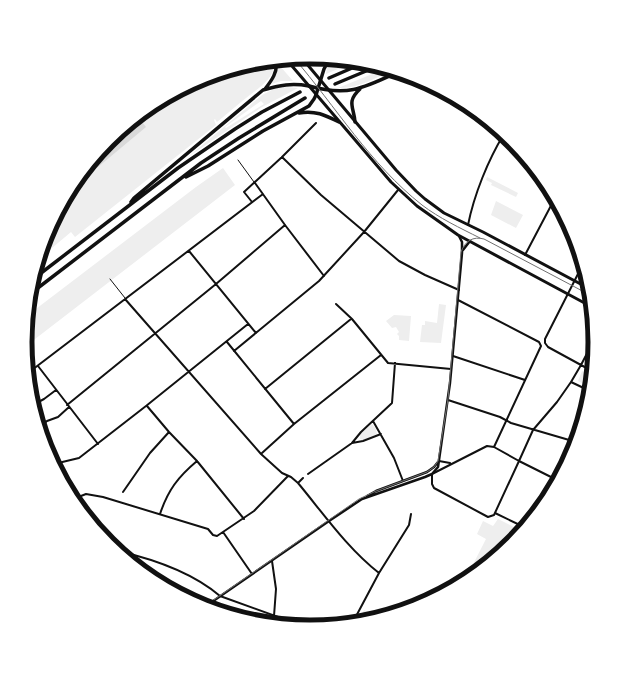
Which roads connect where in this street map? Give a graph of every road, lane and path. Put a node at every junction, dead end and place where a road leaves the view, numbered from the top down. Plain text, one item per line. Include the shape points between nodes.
1 (290, 64) edge
2 (307, 64) edge
3 (326, 64) edge
4 (276, 66) edge
5 (354, 67) edge
6 (368, 70) edge
7 (390, 75) edge
8 (329, 78) dead end
9 (320, 80) junction
10 (334, 84) dead end
11 (309, 86) junction
12 (318, 88) junction
13 (361, 89) junction
14 (263, 90) junction
15 (329, 91) junction
16 (300, 92) dead end
17 (316, 94) junction
18 (305, 98) dead end
19 (289, 117) junction
20 (339, 122) junction
21 (355, 122) junction
22 (316, 123) dead end
23 (501, 140) edge
24 (282, 157) junction
25 (238, 160) dead end
26 (182, 179) junction
27 (255, 183) junction
28 (398, 190) junction
29 (263, 194) junction
30 (252, 202) junction
31 (552, 204) edge
32 (127, 206) junction
33 (285, 225) junction
34 (468, 225) junction
35 (364, 232) junction
36 (458, 235) junction
37 (470, 241) junction
38 (189, 251) junction
39 (462, 253) junction
40 (525, 256) junction
41 (579, 271) edge
42 (40, 274) edge
43 (324, 276) junction
44 (110, 279) dead end
45 (574, 281) junction
46 (216, 284) junction
47 (583, 285) edge
48 (37, 289) edge
49 (459, 290) junction
50 (567, 294) junction
51 (125, 299) junction
52 (458, 300) junction
53 (336, 304) dead end
54 (586, 304) edge
55 (352, 319) junction
56 (248, 324) junction
57 (156, 333) junction
58 (256, 333) junction
59 (227, 342) junction
60 (234, 351) junction
61 (587, 353) edge
62 (381, 355) junction
63 (453, 356) junction
64 (395, 363) junction
65 (581, 365) junction
66 (38, 366) junction
67 (587, 368) edge
68 (34, 369) edge
69 (452, 369) junction
70 (189, 371) junction
71 (525, 380) junction
72 (571, 382) junction
73 (584, 388) edge
74 (265, 389) junction
75 (56, 390) junction
76 (448, 400) junction
77 (39, 402) edge
78 (68, 406) junction
79 (146, 406) junction
80 (506, 420) junction
81 (373, 421) junction
82 (45, 424) edge
83 (294, 424) junction
84 (533, 430) junction
85 (168, 432) junction
86 (381, 434) junction
87 (570, 440) edge
88 (352, 443) junction
89 (98, 444) junction
90 (494, 447) junction
91 (261, 454) junction
92 (197, 461) junction
93 (439, 461) junction
94 (519, 461) junction
95 (60, 462) edge
96 (453, 463) junction
97 (308, 474) dead end
98 (432, 474) junction
99 (288, 476) junction
100 (303, 478) dead end
101 (553, 478) edge
102 (403, 481) junction
103 (298, 482) junction
104 (123, 492) dead end
105 (79, 496) edge
106 (121, 498) dead end
107 (362, 499) junction
108 (120, 502) junction
109 (495, 513) junction
110 (160, 514) junction
111 (411, 514) dead end
112 (244, 519) junction
113 (329, 521) junction
114 (519, 525) edge
115 (223, 532) junction
116 (132, 555) edge
117 (272, 561) junction
118 (379, 573) junction
119 (252, 574) junction
120 (220, 596) junction
121 (212, 601) edge
122 (357, 615) edge
123 (274, 616) junction
124 (278, 617) edge

1 - 11 main road
2 - 9 main road
3 - 9 highway
4 - 14 highway via 275,75
5 - 8 highway
6 - 10 highway
7 - 13 highway
9 - 12 highway
9 - 15 main road
11 - 12 highway
11 - 14 highway via 290,84
11 - 17 main road
12 - 15 highway
12 - 17 highway
13 - 15 highway
13 - 21 highway via 354,94 351,102
14 - 32 highway
15 - 21 main road
16 - 32 highway via 234,129
17 - 19 highway via 308,106
17 - 20 main road
18 - 26 highway via 201,163
19 - 20 highway via 313,112
19 - 26 highway
20 - 28 main road
21 - 34 main road via 416,191 435,207
22 - 24 street
23 - 34 street via 484,174
24 - 27 street
24 - 35 street
25 - 27 lane
26 - 48 highway
27 - 29 street
27 - 30 street via 244,192
28 - 35 street
28 - 36 main road
29 - 30 street
29 - 33 street
30 - 38 street
31 - 40 street
32 - 42 highway
33 - 43 street
33 - 46 street
34 - 40 main road
35 - 43 street
35 - 49 street via 399,261
36 - 37 main road
36 - 39 street
37 - 39 street
37 - 50 main road
38 - 46 street
38 - 51 street
39 - 49 street
40 - 45 main road
41 - 45 street
43 - 58 street
44 - 51 lane
45 - 47 main road
45 - 50 street
46 - 56 street
46 - 57 street
49 - 52 street
50 - 54 main road
50 - 65 street via 545,339 548,347
51 - 57 street
51 - 66 street
52 - 63 street
52 - 71 street via 541,344
53 - 55 street
55 - 62 street
55 - 74 street
56 - 58 street
56 - 59 street
57 - 70 street
57 - 78 street
58 - 60 street
59 - 60 street
59 - 70 street
60 - 74 street
61 - 65 street
62 - 64 street via 388,363
62 - 83 street
63 - 69 street
63 - 71 street
64 - 69 street
64 - 81 street via 392,403
65 - 67 street
65 - 72 street
66 - 68 street
66 - 75 street
69 - 76 street
70 - 79 street
70 - 91 street
71 - 80 street
72 - 73 street
72 - 84 street
74 - 83 street
75 - 77 street
75 - 78 street
76 - 80 street
76 - 93 street
78 - 82 street via 58,417
78 - 89 street
79 - 85 street
79 - 89 street
80 - 84 street
80 - 90 street
81 - 86 street
81 - 88 street
83 - 91 street
84 - 87 street
84 - 94 street
85 - 92 street
85 - 104 street
86 - 88 street
86 - 102 street
88 - 97 street
89 - 95 street via 79,458
90 - 94 street
90 - 96 street via 487,446
91 - 99 street
92 - 110 street via 182,474 165,497
92 - 112 street
93 - 96 street
93 - 98 street
93 - 102 street via 429,471
94 - 101 street
94 - 109 street
96 - 98 street
98 - 107 street
98 - 109 street via 434,488 486,516 490,517
99 - 103 street
99 - 112 street
100 - 103 street
102 - 107 street
103 - 113 street
105 - 108 street via 92,494
106 - 108 street
107 - 113 street
108 - 110 street
109 - 114 street
110 - 115 street via 208,529 216,536
111 - 118 street via 409,525
112 - 115 street
113 - 117 street
113 - 118 street
115 - 119 street
116 - 120 street via 180,572
117 - 119 street
117 - 123 street via 276,589
118 - 122 street
119 - 120 street
120 - 121 street
120 - 123 street
123 - 124 street

